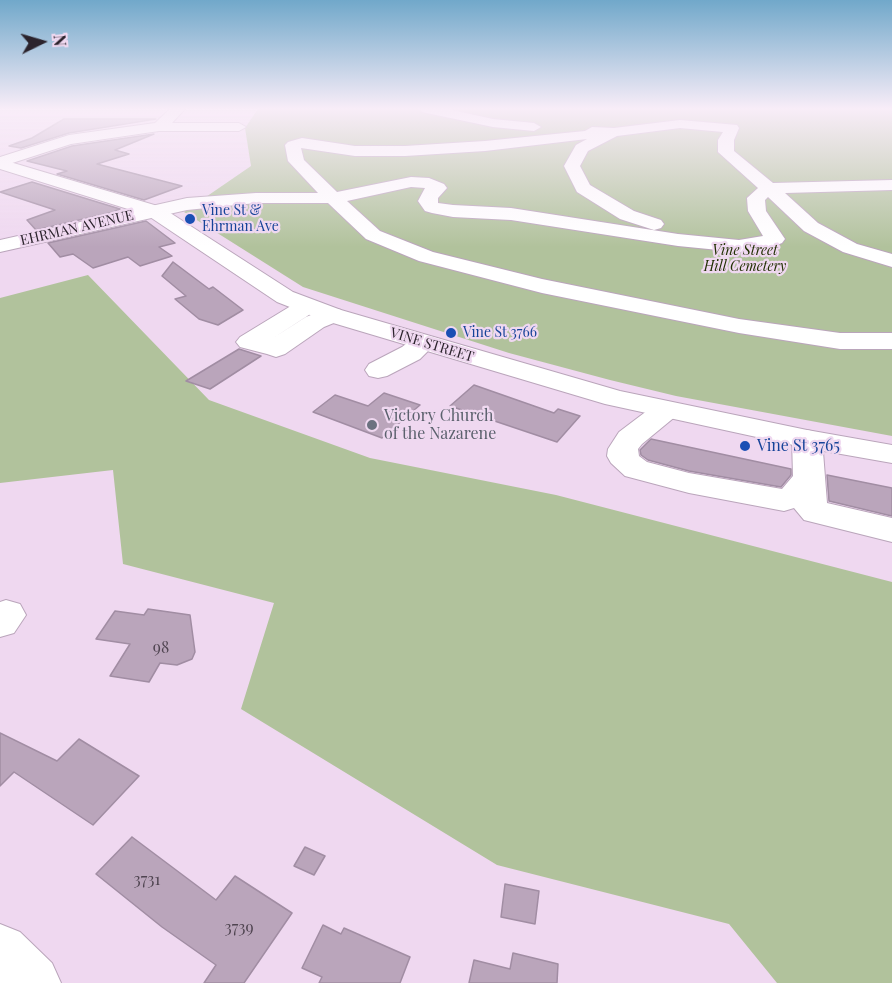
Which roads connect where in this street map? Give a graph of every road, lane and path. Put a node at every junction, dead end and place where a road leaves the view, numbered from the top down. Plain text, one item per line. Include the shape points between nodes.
1 (24, 155) edge
2 (295, 155) edge
3 (578, 155) edge
4 (730, 155) edge
5 (0, 163) edge
6 (892, 185) edge
7 (770, 188) junction
8 (333, 198) junction
9 (147, 220) junction
10 (706, 242) junction
11 (2, 244) edge
12 (892, 261) edge
13 (308, 306) junction
14 (332, 315) junction
15 (892, 341) edge
16 (423, 343) junction
17 (378, 370) dead end
18 (666, 410) junction
19 (807, 439) junction
20 (892, 454) edge
21 (808, 479) junction
22 (892, 530) edge
23 (0, 952) edge
24 (32, 983) edge

1 - 5 main road
2 - 8 main road via 296,161
3 - 10 main road via 572,166 584,188 627,215
4 - 7 main road
5 - 9 main road, VINE STREET
6 - 7 main road
7 - 10 main road via 756,198 757,211 775,239 739,246
7 - 12 main road via 811,227 850,248
8 - 9 main road via 221,200
8 - 10 main road via 411,182 429,183 438,188 427,201 432,207 511,214
8 - 15 main road via 373,235 426,257 542,286 739,326 840,341
9 - 11 main road, EHRMAN AVENUE via 91,241 74,229
9 - 13 main road, VINE STREET
13 - 14 main road, VINE STREET
13 - 14 main road via 249,342 276,349
14 - 16 main road, VINE STREET
16 - 17 main road
16 - 18 main road, VINE STREET
18 - 19 main road, VINE STREET
18 - 21 main road via 630,438 623,449 627,463 636,469 784,500 794,496
19 - 20 main road, VINE STREET
19 - 21 main road
21 - 22 main road via 810,506 816,512
23 - 24 main road

